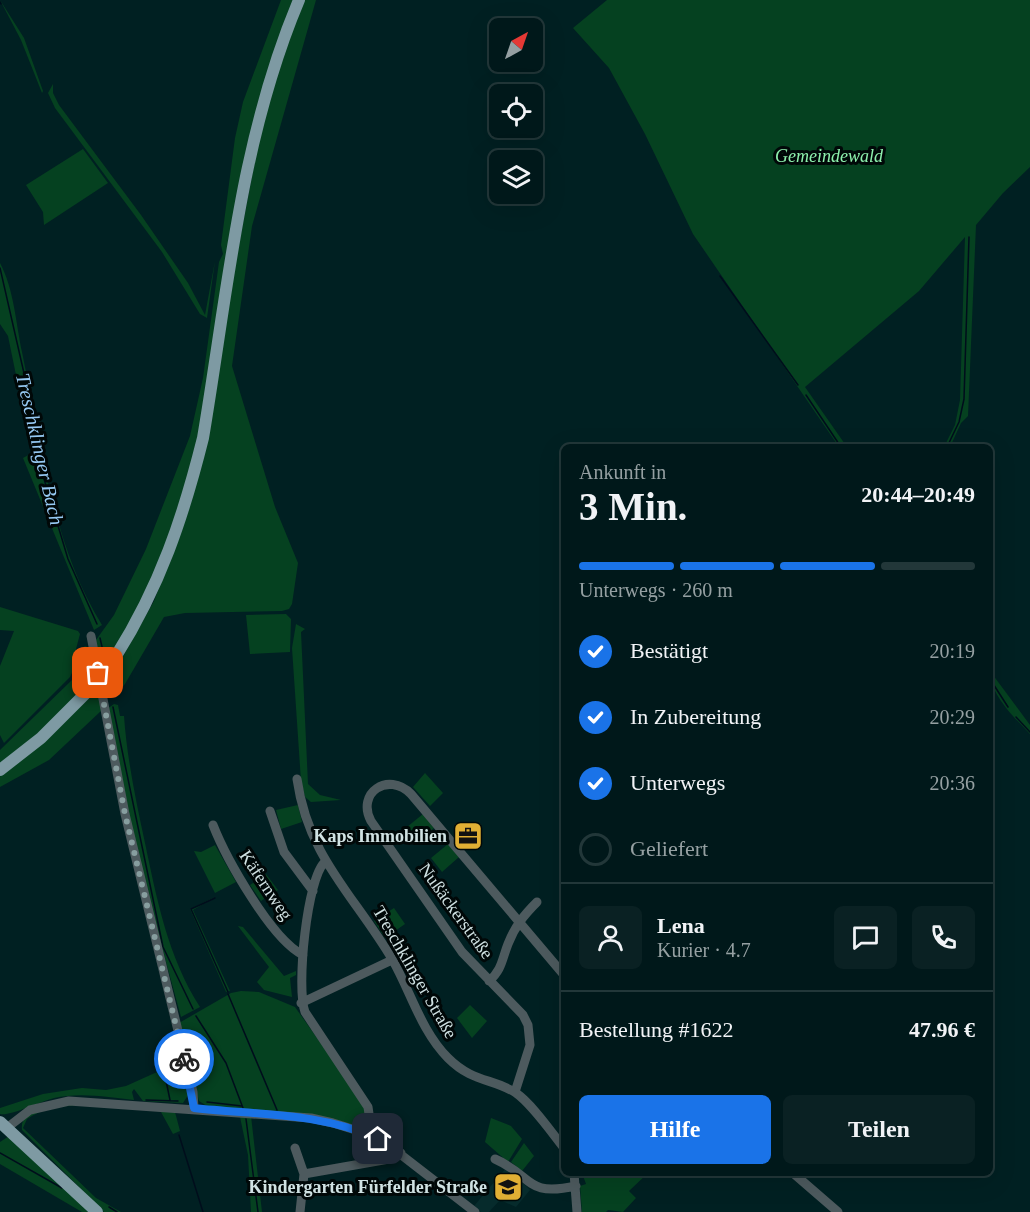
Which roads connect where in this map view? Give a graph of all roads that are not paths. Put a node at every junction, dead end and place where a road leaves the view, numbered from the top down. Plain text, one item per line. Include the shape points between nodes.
1 (299, 0) edge
2 (91, 636) dead end
3 (0, 770) edge
4 (297, 780) dead end
5 (270, 811) dead end
6 (213, 825) dead end
7 (325, 861) junction
8 (313, 891) junction
9 (537, 902) dead end
10 (518, 921) junction
11 (303, 955) junction
12 (392, 960) junction
13 (561, 971) edge
14 (489, 981) junction
15 (302, 1003) junction
16 (515, 1092) junction
17 (194, 1108) junction
18 (4, 1125) edge
19 (365, 1133) junction
20 (561, 1134) edge
21 (556, 1138) junction
22 (561, 1144) edge
23 (295, 1148) dead end
24 (401, 1154) junction
25 (495, 1159) dead end
26 (304, 1174) junction
27 (574, 1176) edge
28 (796, 1176) edge
29 (576, 1186) junction
30 (463, 1202) junction
31 (97, 1212) edge
32 (300, 1212) edge
33 (458, 1212) edge
34 (475, 1212) edge
35 (577, 1212) edge
36 (838, 1212) edge

1 - 3 main road, bridge via 272,73 248,162 203,438 176,536 159,578 116,656 89,690 41,738
2 - 17 street via 125,814
4 - 7 street, Treschklinger Straße via 304,816
5 - 8 street via 284,852
6 - 11 street, Käfernweg via 250,894 284,939
7 - 8 street via 318,870
7 - 12 street, Treschklinger Straße
8 - 11 street
9 - 10 street, Nußäckerstraße
10 - 13 street, Nußäckerstraße
10 - 14 street, Nußäckerstraße via 500,970
10 - 14 street, Nußäckerstraße via 405,788 387,783 374,792 367,807 371,821 462,952
11 - 15 street
12 - 15 street
12 - 16 street, Treschklinger Straße via 423,1024 448,1057 472,1077
14 - 16 street, Nußäckerstraße via 528,1025 530,1045
15 - 19 street via 368,1107 370,1121
16 - 21 street, Treschklinger Straße
17 - 18 street via 69,1101 30,1110
17 - 19 street via 311,1118
18 - 31 main road
19 - 24 street
20 - 21 street
21 - 22 street, Treschklinger Straße
23 - 26 street
24 - 26 street via 389,1160
24 - 30 street
25 - 29 street via 508,1164 539,1189
26 - 32 street
27 - 29 street
28 - 36 street
29 - 35 street
30 - 33 street
30 - 34 street

